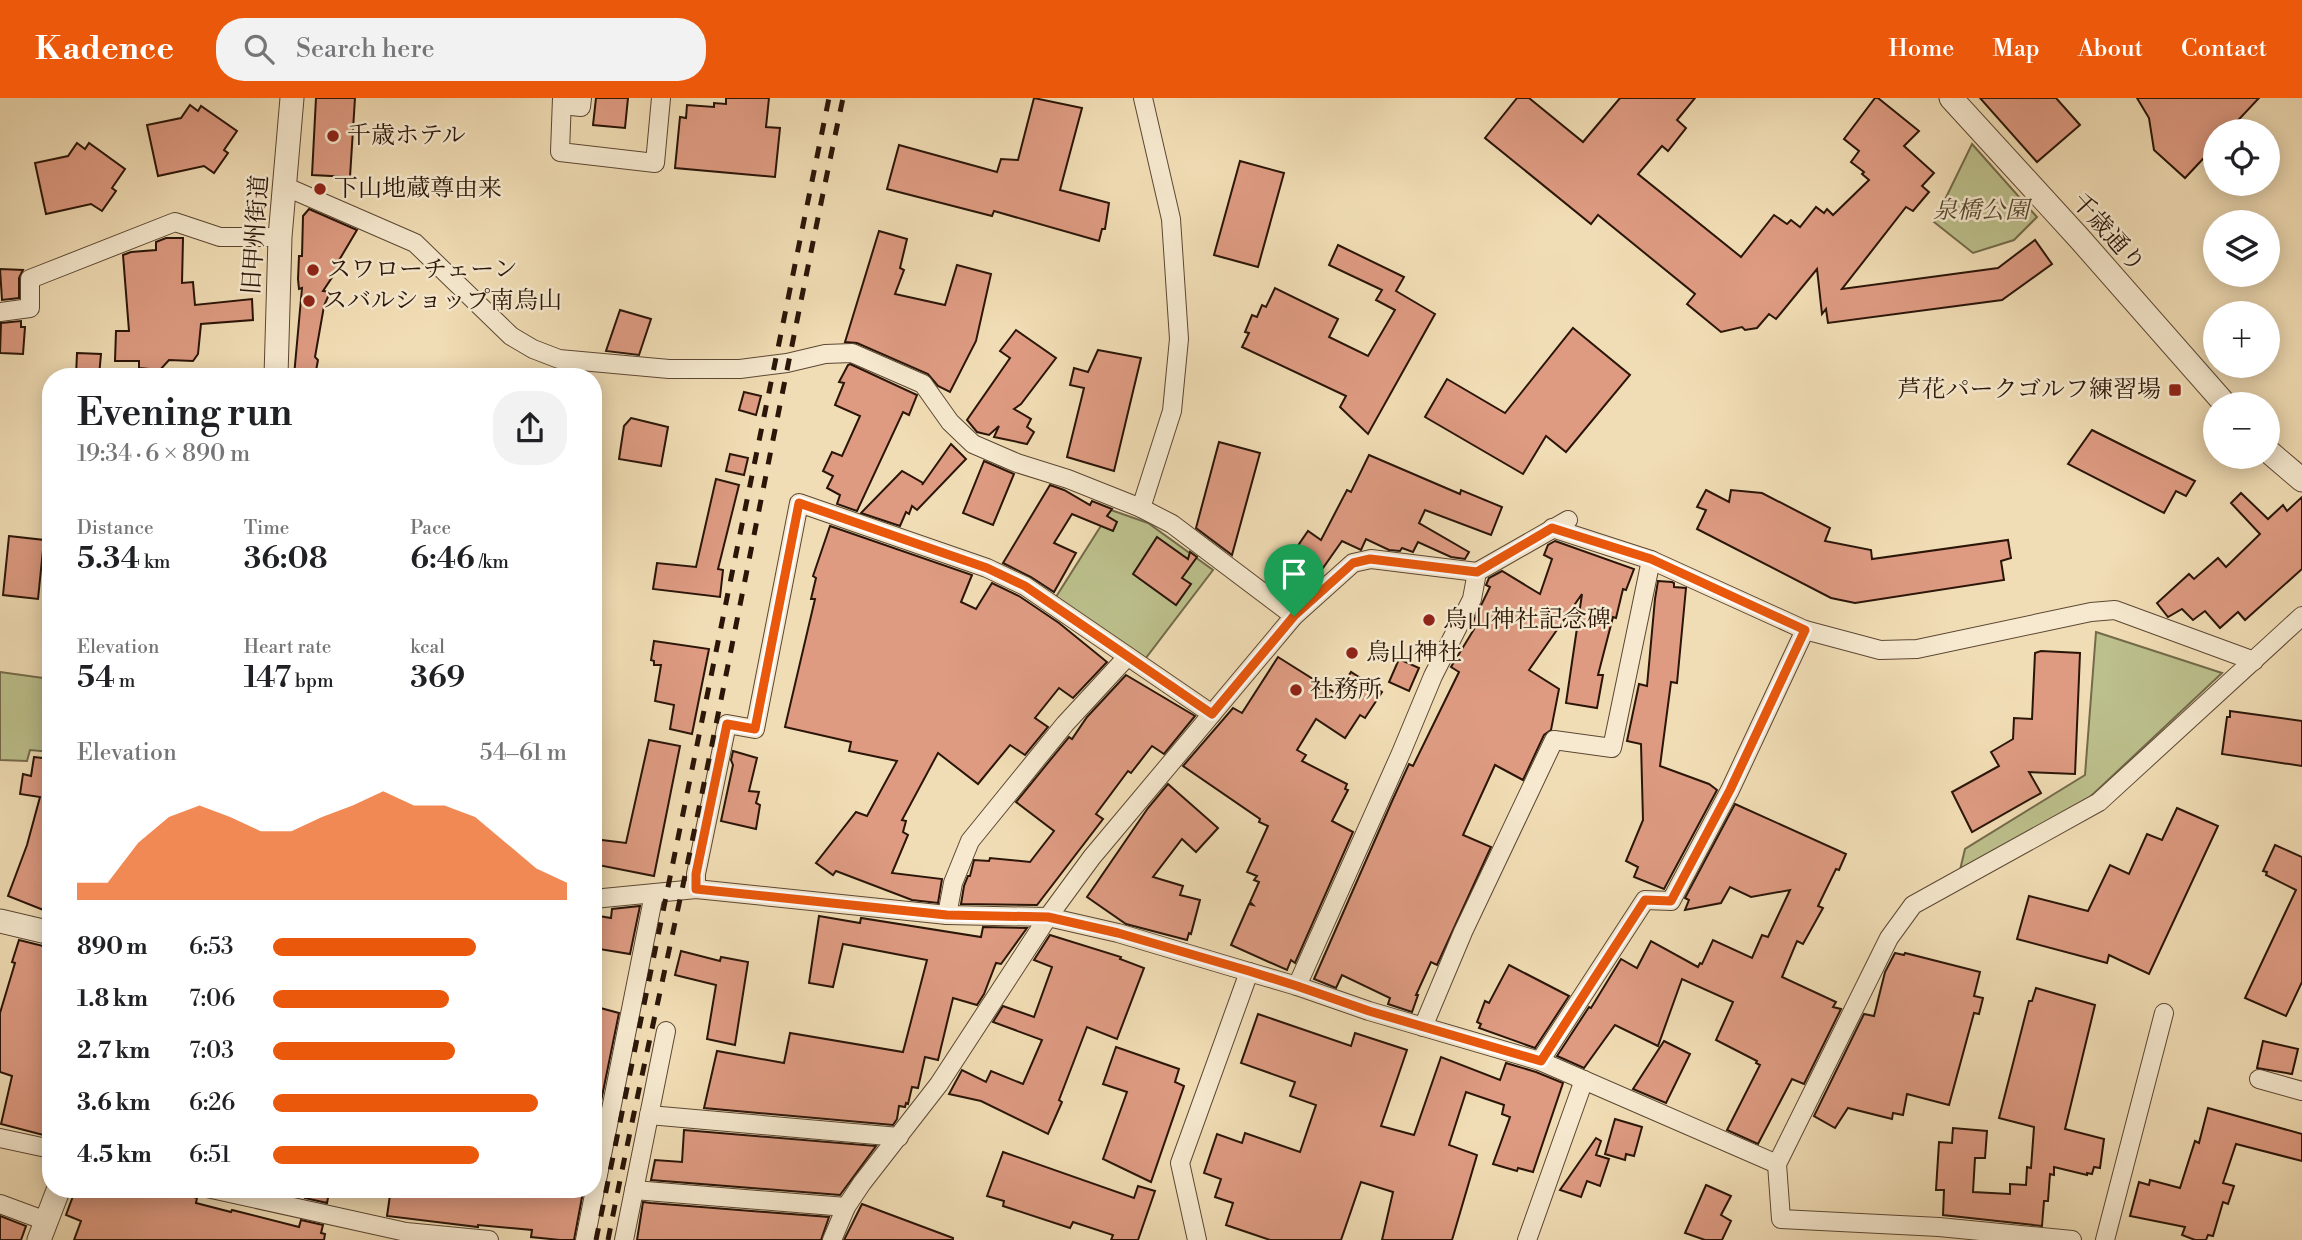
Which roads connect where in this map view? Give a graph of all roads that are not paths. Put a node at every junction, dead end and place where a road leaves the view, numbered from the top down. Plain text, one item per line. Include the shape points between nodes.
1 (292, 98) edge
2 (582, 98) edge
3 (661, 98) edge
4 (1143, 98) edge
5 (1951, 98) edge
6 (562, 101) edge
7 (284, 186) junction
8 (280, 237) junction
9 (0, 312) edge
10 (276, 368) edge
11 (2214, 392) edge
12 (2280, 461) edge
13 (2302, 480) edge
14 (1141, 508) junction
15 (1651, 559) junction
16 (1477, 572) junction
17 (2302, 615) edge
18 (1294, 616) junction
19 (1805, 630) junction
20 (1127, 657) junction
21 (2254, 660) junction
22 (1212, 714) junction
23 (696, 889) junction
24 (654, 894) junction
25 (602, 898) edge
26 (947, 915) junction
27 (1048, 917) junction
28 (0, 921) edge
29 (42, 931) edge
30 (1249, 971) junction
31 (1297, 986) junction
32 (2164, 1013) dead end
33 (1423, 1027) junction
34 (666, 1031) dead end
35 (1541, 1061) junction
36 (2259, 1079) dead end
37 (1584, 1080) junction
38 (2302, 1091) edge
39 (649, 1115) junction
40 (899, 1137) junction
41 (0, 1138) edge
42 (42, 1147) edge
43 (602, 1155) edge
44 (1777, 1164) junction
45 (634, 1190) junction
46 (55, 1198) edge
47 (252, 1198) edge
48 (593, 1198) edge
49 (0, 1204) edge
50 (846, 1208) junction
51 (42, 1231) edge
52 (1939, 1233) edge
53 (489, 1240) edge
54 (585, 1240) edge
55 (624, 1240) edge
56 (832, 1240) edge
57 (1197, 1240) edge
58 (1527, 1240) edge
59 (2072, 1240) edge
60 (2105, 1240) edge

1 - 7 street, 旧甲州街道
2 - 6 street via 581,107
3 - 6 street via 655,163 559,152
4 - 14 street via 1171,219 1179,338 1172,411
5 - 11 street, 千歳通り
7 - 8 street, 旧甲州街道
7 - 14 street via 415,243 511,336 559,359 740,369 852,353 923,384 950,422 973,444
8 - 9 street via 220,237 175,222 30,279 30,308
8 - 10 street, 旧甲州街道
12 - 13 street
14 - 18 street via 1172,524
15 - 16 street via 1560,524
15 - 19 street
15 - 33 street via 1612,748 1554,740
16 - 18 street via 1370,559 1353,563
16 - 31 street via 1472,599 1433,676
17 - 21 street
18 - 22 street
19 - 21 street via 1880,650 1917,649 2116,610
19 - 35 street via 1730,790 1671,901 1645,900
20 - 22 street
20 - 23 street via 1025,586 987,568 799,503 755,729 727,724
20 - 26 street via 1065,724 970,841 953,883
21 - 44 street via 2099,802 1913,905 1889,938
22 - 27 street
23 - 24 street
23 - 26 street
24 - 25 street
24 - 43 street
26 - 27 street
27 - 30 street
27 - 40 street
28 - 29 street
30 - 31 street
30 - 57 street via 1180,1163
31 - 33 street
32 - 60 street
33 - 35 street
34 - 39 street
35 - 37 street
36 - 38 street
37 - 44 street
37 - 58 street
39 - 40 street
39 - 45 street
40 - 50 street
41 - 42 street
44 - 52 street via 1781,1219
45 - 50 street
45 - 55 street
46 - 51 street
47 - 53 street via 406,1232
48 - 54 street
49 - 51 street
50 - 56 street
52 - 59 street

